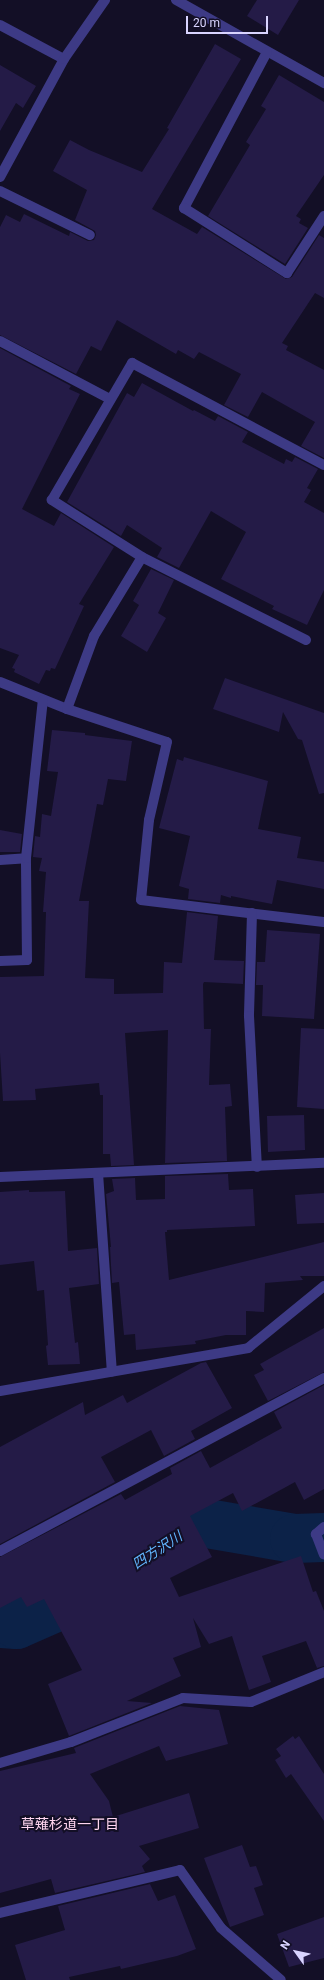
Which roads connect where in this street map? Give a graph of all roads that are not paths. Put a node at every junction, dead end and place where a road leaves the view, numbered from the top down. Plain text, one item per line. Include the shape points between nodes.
1 (105, 0) edge
2 (176, 0) edge
3 (0, 25) edge
4 (267, 52) junction
5 (64, 59) junction
6 (324, 83) edge
7 (0, 177) edge
8 (0, 191) edge
9 (324, 216) edge
10 (90, 235) dead end
11 (0, 341) edge
12 (110, 399) junction
13 (324, 465) edge
14 (142, 558) junction
15 (306, 640) dead end
16 (0, 682) edge
17 (43, 700) junction
18 (67, 709) junction
19 (26, 858) junction
20 (0, 860) edge
21 (252, 913) junction
22 (324, 922) edge
23 (0, 961) edge
24 (324, 1163) edge
25 (257, 1167) junction
26 (98, 1173) junction
27 (0, 1178) edge
28 (324, 1286) edge
29 (112, 1372) junction
30 (324, 1378) edge
31 (0, 1391) edge
32 (324, 1527) edge
33 (0, 1551) edge
34 (324, 1555) edge
35 (324, 1672) edge
36 (0, 1763) edge
37 (0, 1913) edge
38 (281, 1980) edge

1 - 5 street
2 - 4 street
3 - 5 street
4 - 6 street
4 - 9 street via 184,208 287,273
5 - 7 street
8 - 10 street
11 - 12 street
12 - 13 street via 132,363
12 - 14 street via 52,500
14 - 15 street
14 - 18 street via 94,636
16 - 17 street
17 - 18 street
17 - 19 street
18 - 21 street via 167,742 149,820 141,900
19 - 20 street
19 - 23 street via 27,960
21 - 22 street
21 - 25 street via 249,1016
24 - 25 street
25 - 26 street
26 - 27 street
26 - 29 street
28 - 29 street via 248,1348
29 - 31 street
30 - 33 street
32 - 34 street via 316,1534
35 - 36 street via 251,1702 183,1698 71,1742
37 - 38 street via 180,1870 221,1928

